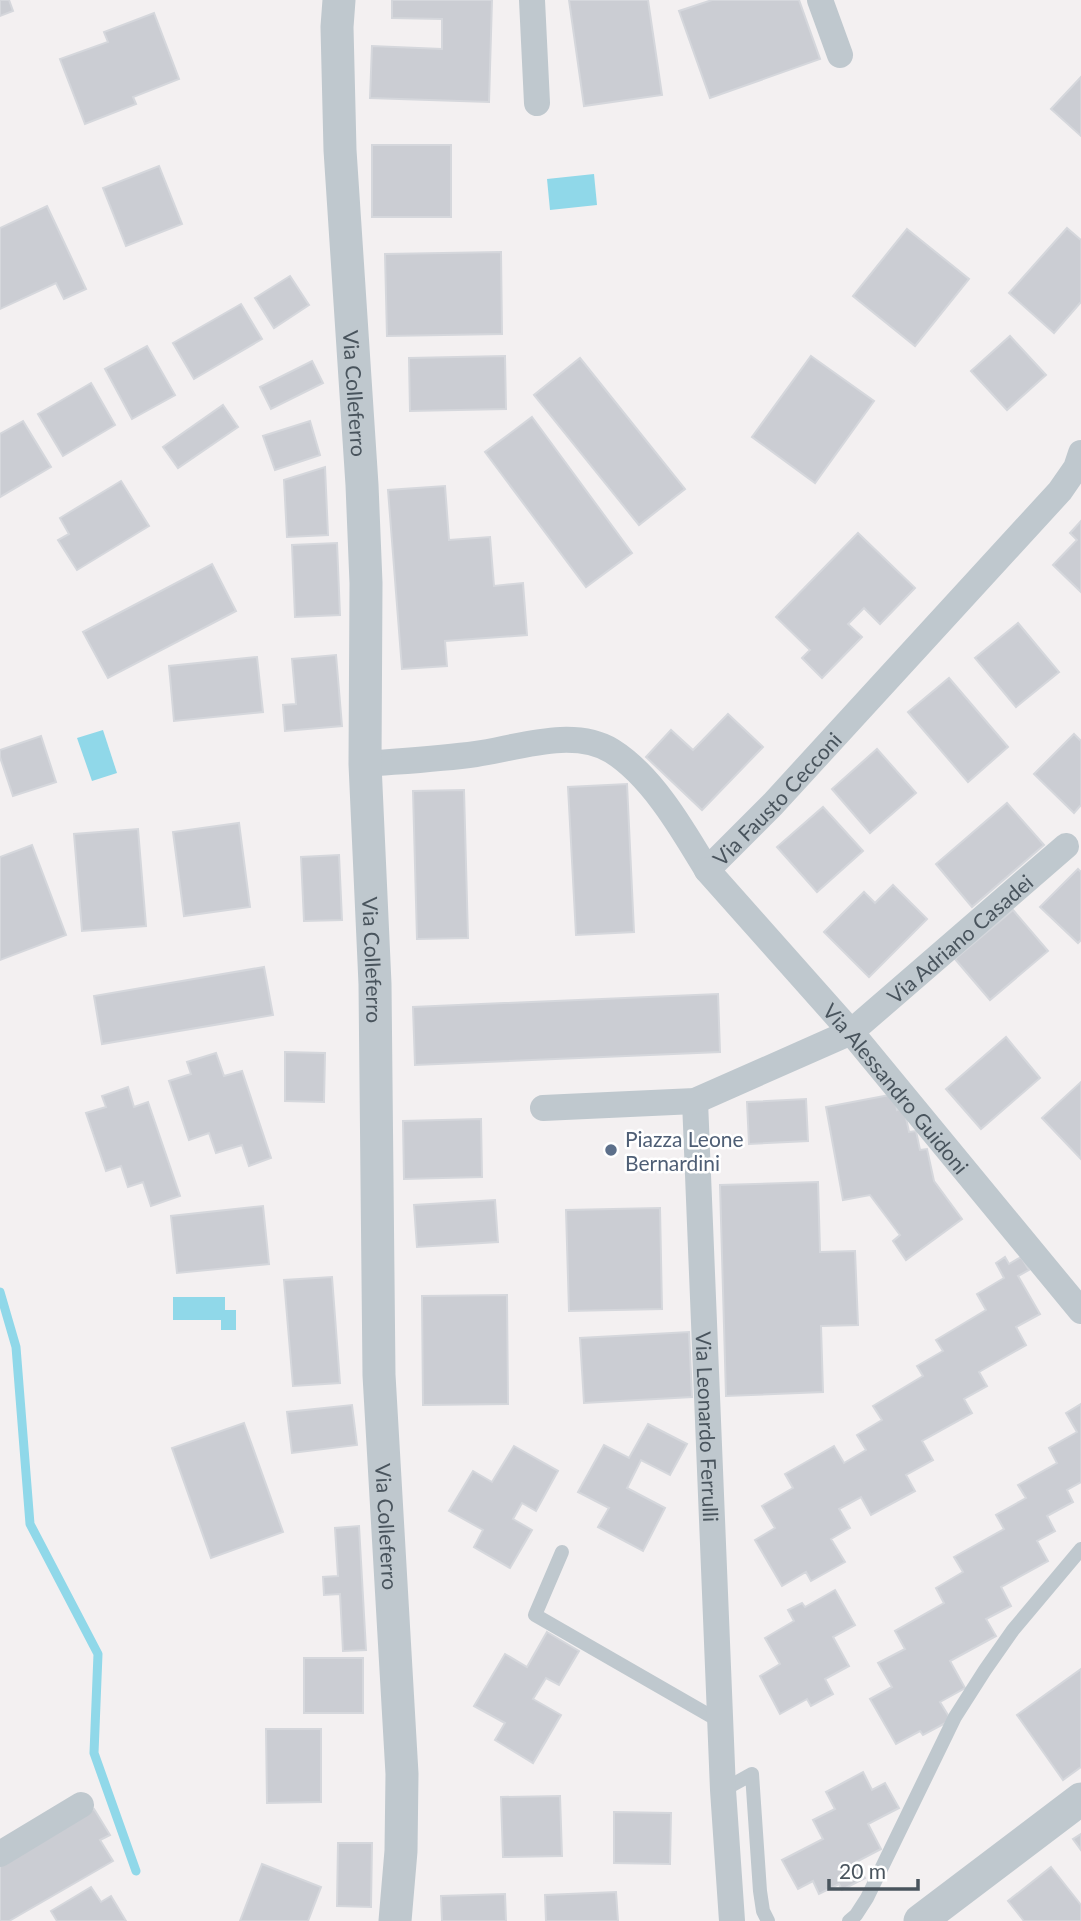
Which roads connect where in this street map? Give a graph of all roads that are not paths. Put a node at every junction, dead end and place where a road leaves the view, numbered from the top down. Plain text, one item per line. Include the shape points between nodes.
1 (339, 0) edge
2 (531, 0) edge
3 (820, 0) edge
4 (840, 55) dead end
5 (537, 103) dead end
6 (1081, 453) edge
7 (365, 764) junction
8 (1066, 846) dead end
9 (707, 870) junction
10 (850, 1032) junction
11 (695, 1101) junction
12 (543, 1108) dead end
13 (1081, 1311) edge
14 (1081, 1549) edge
15 (562, 1552) dead end
16 (721, 1722) junction
17 (723, 1790) junction
18 (1081, 1800) edge
19 (81, 1805) dead end
20 (0, 1854) edge
21 (395, 1921) edge
22 (732, 1921) edge
23 (768, 1921) edge
24 (849, 1921) edge
25 (920, 1921) edge

1 - 7 street, Via Colleferro via 340,150 364,532
2 - 5 street
3 - 4 street
6 - 9 street, Via Fausto Cecconi via 1060,491
7 - 9 street, Via Fausto Cecconi via 477,754 553,740 598,744 646,781
7 - 21 street, Via Colleferro via 374,984 379,1375 402,1774
8 - 10 street, Via Adriano Casadei
9 - 10 street, Via Alessandro Guidoni
10 - 11 street
10 - 13 street, Via Alessandro Guidoni
11 - 12 street
11 - 16 street, Via Leonardo Ferrulli
14 - 24 lane via 1013,1630 955,1717 867,1898
15 - 16 lane via 535,1615
16 - 17 street, Via Leonardo Ferrulli
17 - 22 street, Via Leonardo Ferrulli
17 - 23 lane via 752,1774 760,1891
18 - 25 street
19 - 20 street

